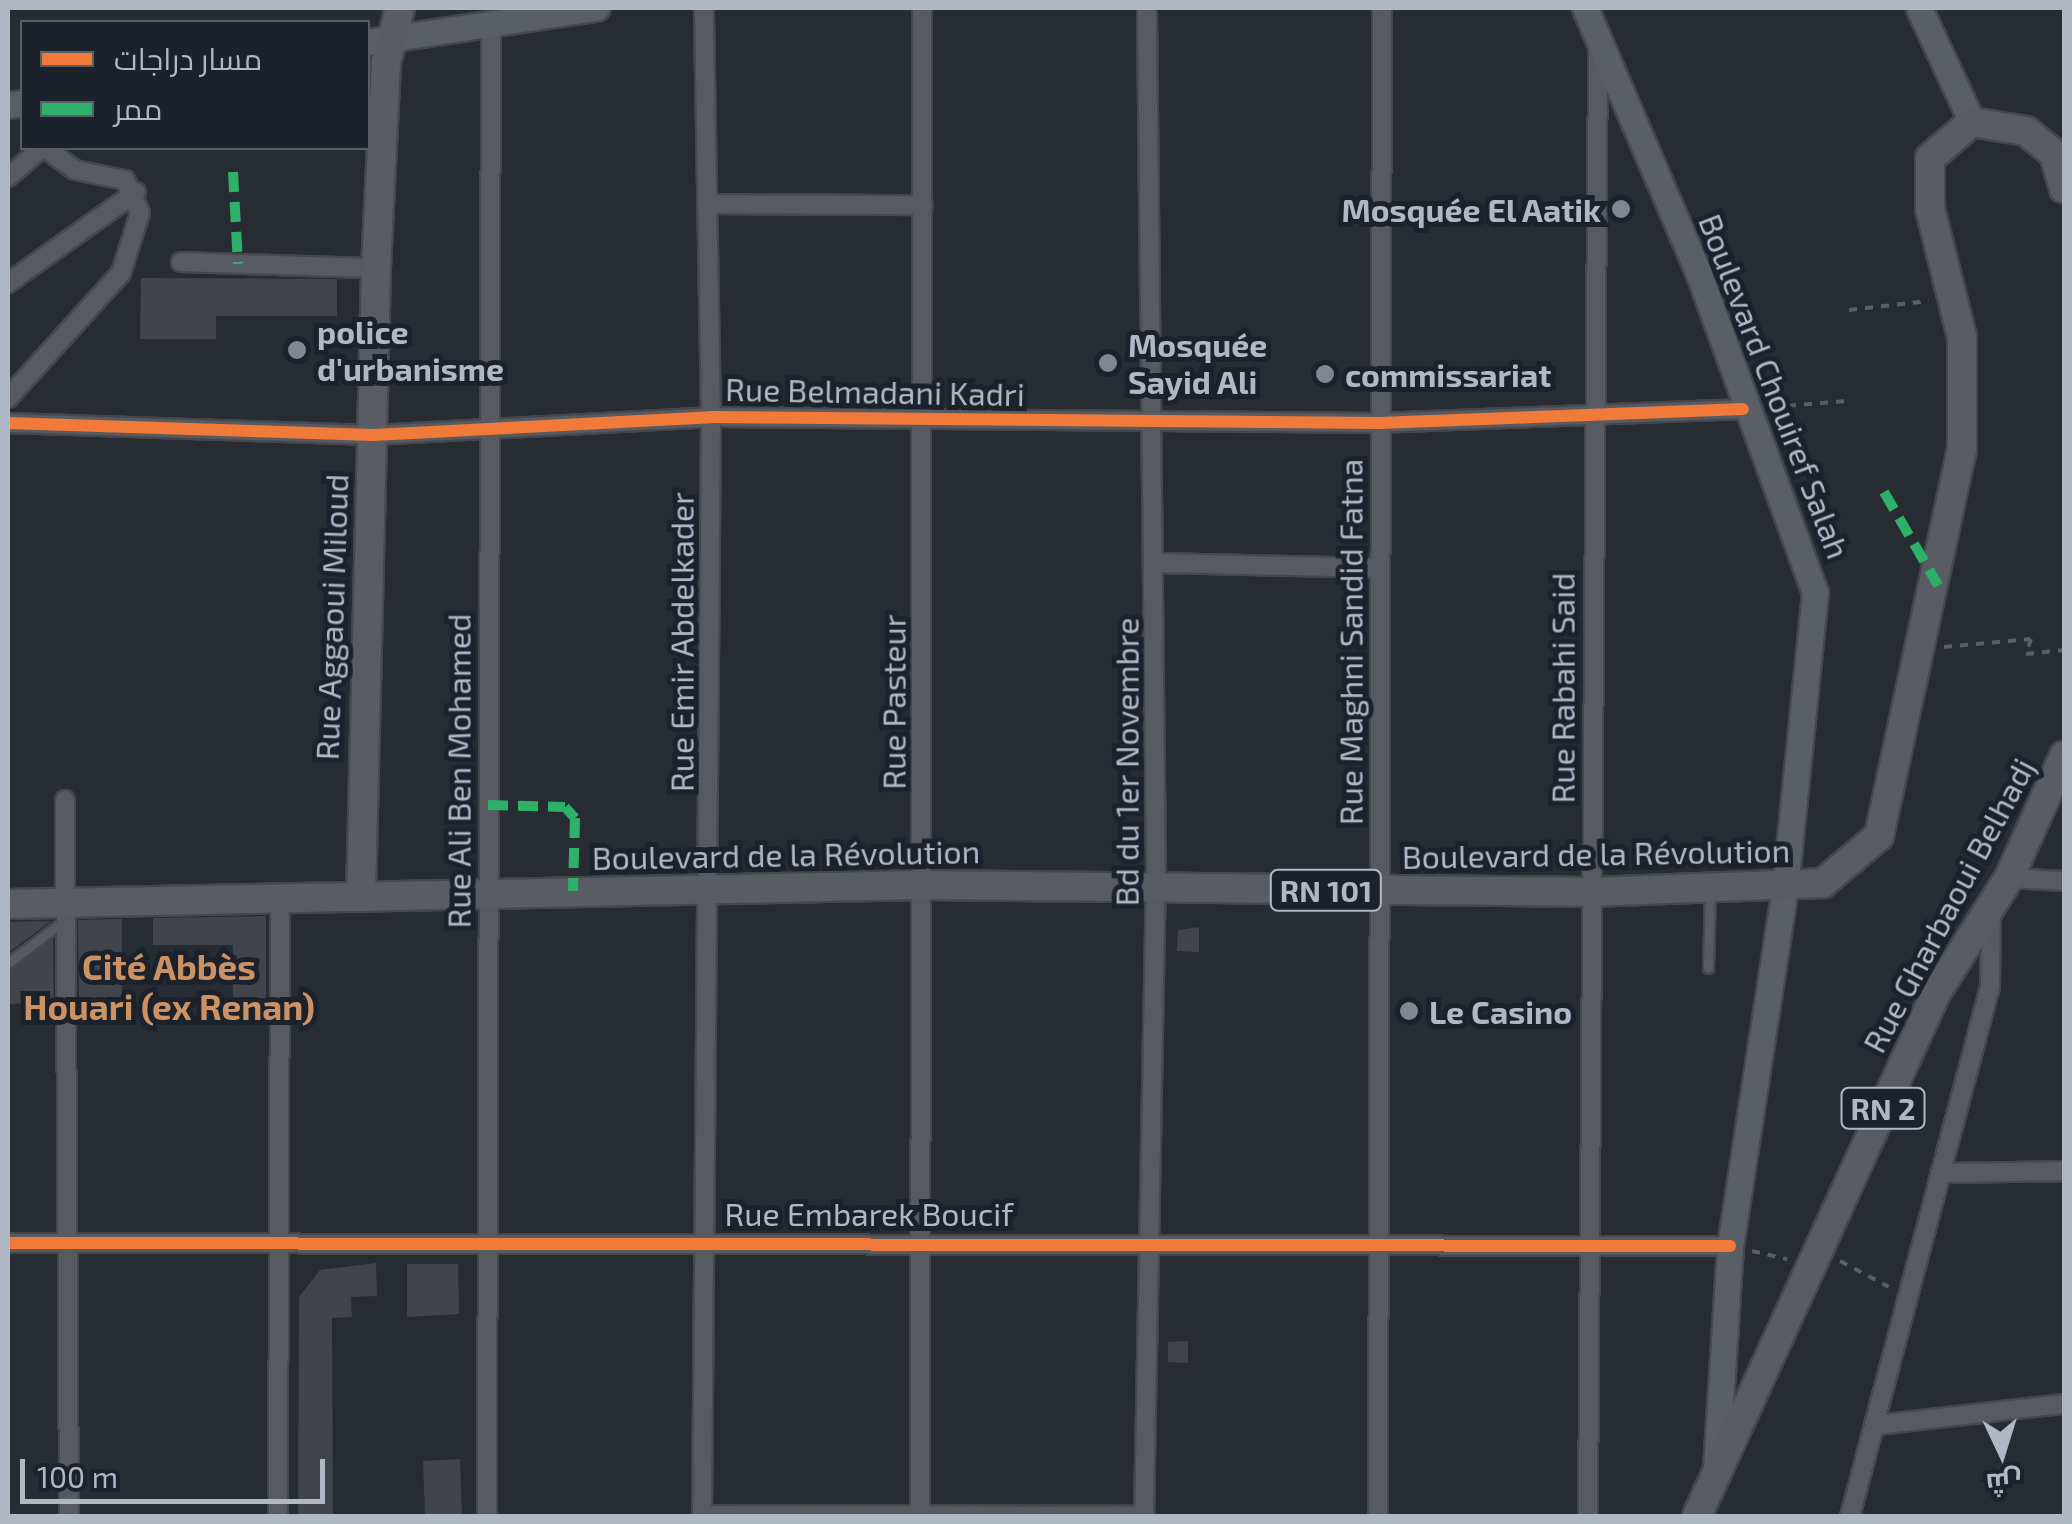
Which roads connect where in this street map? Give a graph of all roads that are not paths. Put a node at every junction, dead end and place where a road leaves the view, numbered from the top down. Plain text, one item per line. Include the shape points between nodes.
1 (400, 8) edge
2 (596, 8) edge
3 (704, 8) edge
4 (922, 8) edge
5 (1147, 8) edge
6 (1382, 8) edge
7 (1585, 8) edge
8 (1919, 8) edge
9 (491, 26) junction
10 (1598, 40) junction
11 (378, 41) edge
12 (1972, 122) junction
13 (42, 150) edge
14 (47, 150) edge
15 (8, 177) edge
16 (2064, 189) edge
17 (136, 192) junction
18 (710, 204) junction
19 (922, 204) junction
20 (181, 262) dead end
21 (376, 268) junction
22 (8, 283) edge
23 (8, 398) edge
24 (1744, 409) junction
25 (1594, 414) junction
26 (711, 417) junction
27 (1152, 417) junction
28 (8, 423) edge
29 (1379, 423) junction
30 (923, 424) junction
31 (491, 429) junction
32 (373, 435) junction
33 (1157, 563) junction
34 (1380, 568) junction
35 (2064, 756) edge
36 (65, 800) dead end
37 (2009, 878) junction
38 (1156, 880) junction
39 (2064, 881) edge
40 (923, 884) junction
41 (1785, 887) junction
42 (710, 888) junction
43 (1710, 888) junction
44 (1382, 890) junction
45 (1592, 892) junction
46 (488, 893) junction
47 (280, 898) junction
48 (361, 898) junction
49 (8, 904) edge
50 (66, 910) junction
51 (1991, 910) junction
52 (8, 963) edge
53 (1708, 968) dead end
54 (2064, 1172) edge
55 (1940, 1173) junction
56 (1146, 1239) junction
57 (706, 1240) junction
58 (8, 1242) edge
59 (487, 1242) junction
60 (71, 1243) junction
61 (280, 1243) junction
62 (921, 1243) junction
63 (1373, 1246) junction
64 (1730, 1246) junction
65 (1590, 1253) junction
66 (2064, 1404) edge
67 (1876, 1425) junction
68 (1716, 1467) junction
69 (69, 1516) edge
70 (278, 1516) edge
71 (488, 1516) edge
72 (702, 1516) edge
73 (920, 1516) edge
74 (1144, 1516) edge
75 (1378, 1516) edge
76 (1588, 1516) edge
77 (1697, 1516) edge
78 (1850, 1516) edge

1 - 11 main road, Rue Aggaoui Miloud
2 - 9 main road
3 - 18 street, Rue Emir Abdelkader
4 - 19 street, Rue Pasteur
5 - 27 street, Bd du 1er Novembre
6 - 29 street, Rue Maghni Sandid Fatna
7 - 10 main road, Boulevard Chouiref Salah
8 - 12 main road
9 - 11 main road
9 - 31 street, Rue Ali Ben Mohamed
10 - 24 main road, Boulevard Chouiref Salah via 1699,274
10 - 25 street, Rue Rabahi Said
11 - 21 main road, Rue Aggaoui Miloud
12 - 16 main road via 2026,131 2054,154
12 - 41 main road, Boulevard de la Révolution / RN 101 via 1939,148 1927,172 1966,402 1924,648 1879,836 1824,883
13 - 15 street
14 - 17 street via 75,170
17 - 22 street
17 - 23 street via 137,232 122,273
18 - 19 street
18 - 26 street, Rue Emir Abdelkader
19 - 30 street, Rue Pasteur
20 - 21 street
21 - 32 main road, Rue Aggaoui Miloud
24 - 25 street, Rue Belmadani Kadri
24 - 41 main road, Boulevard Chouiref Salah via 1805,546 1815,592
25 - 29 street, Rue Belmadani Kadri
25 - 45 street, Rue Rabahi Said
26 - 30 street, Rue Belmadani Kadri
26 - 31 street, Rue Belmadani Kadri
26 - 42 street, Rue Emir Abdelkader
27 - 29 street, Rue Belmadani Kadri
27 - 30 street, Rue Belmadani Kadri
27 - 33 street, Bd du 1er Novembre
28 - 32 street, Rue Belmadani Kadri
29 - 34 street, Rue Maghni Sandid Fatna
30 - 40 street, Rue Pasteur
31 - 32 street, Rue Belmadani Kadri
31 - 46 street, Rue Ali Ben Mohamed
32 - 48 main road, Rue Aggaoui Miloud
33 - 34 street
33 - 38 street, Bd du 1er Novembre
34 - 44 street, Rue Maghni Sandid Fatna
35 - 37 main road, Rue Gharbaoui Belhadj / RN 2
36 - 50 street
37 - 39 street
37 - 51 main road, Rue Gharbaoui Belhadj / RN 2
38 - 40 main road, Boulevard de la Révolution / RN 101
38 - 44 main road, Boulevard de la Révolution / RN 101
38 - 56 street, Bd du 1er Novembre
40 - 42 main road, Boulevard de la Révolution / RN 101
40 - 62 street, Rue Pasteur
41 - 43 main road, Boulevard de la Révolution / RN 101
41 - 64 main road, Boulevard Chouiref Salah
42 - 46 main road, Boulevard de la Révolution / RN 101
42 - 57 street, Rue Emir Abdelkader
43 - 45 main road, Boulevard de la Révolution / RN 101
43 - 53 lane
44 - 45 main road, Boulevard de la Révolution / RN 101
44 - 63 street, Rue Maghni Sandid Fatna
45 - 65 street, Rue Rabahi Said
46 - 48 main road, Boulevard de la Révolution / RN 101
46 - 59 street, Rue Ali Ben Mohamed
47 - 48 main road, Boulevard de la Révolution / RN 101
47 - 50 main road, Boulevard de la Révolution / RN 101
47 - 61 street
49 - 50 main road, Boulevard de la Révolution / RN 101
50 - 52 lane
50 - 60 street
51 - 55 street via 1996,956
51 - 68 main road, Rue Gharbaoui Belhadj / RN 2 via 1936,994 1819,1258
54 - 55 street
55 - 67 street via 1914,1300
56 - 62 street, Rue Embarek Boucif
56 - 63 street, Rue Embarek Boucif
56 - 74 street, Bd du 1er Novembre
57 - 59 street, Rue Embarek Boucif
57 - 62 street, Rue Embarek Boucif
57 - 72 street, Rue Emir Abdelkader
58 - 60 street, Rue Embarek Boucif
59 - 61 street, Rue Embarek Boucif
59 - 71 street, Rue Ali Ben Mohamed
60 - 61 street, Rue Embarek Boucif
60 - 69 street
61 - 70 street
62 - 73 street, Rue Pasteur
63 - 65 street, Rue Embarek Boucif
63 - 75 street, Rue Maghni Sandid Fatna
64 - 65 street, Rue Embarek Boucif
64 - 68 main road, Boulevard Chouiref Salah
65 - 76 street, Rue Rabahi Said
66 - 67 street
67 - 78 street
68 - 77 main road, Boulevard Chouiref Salah / RN 2
72 - 73 street
73 - 74 street

